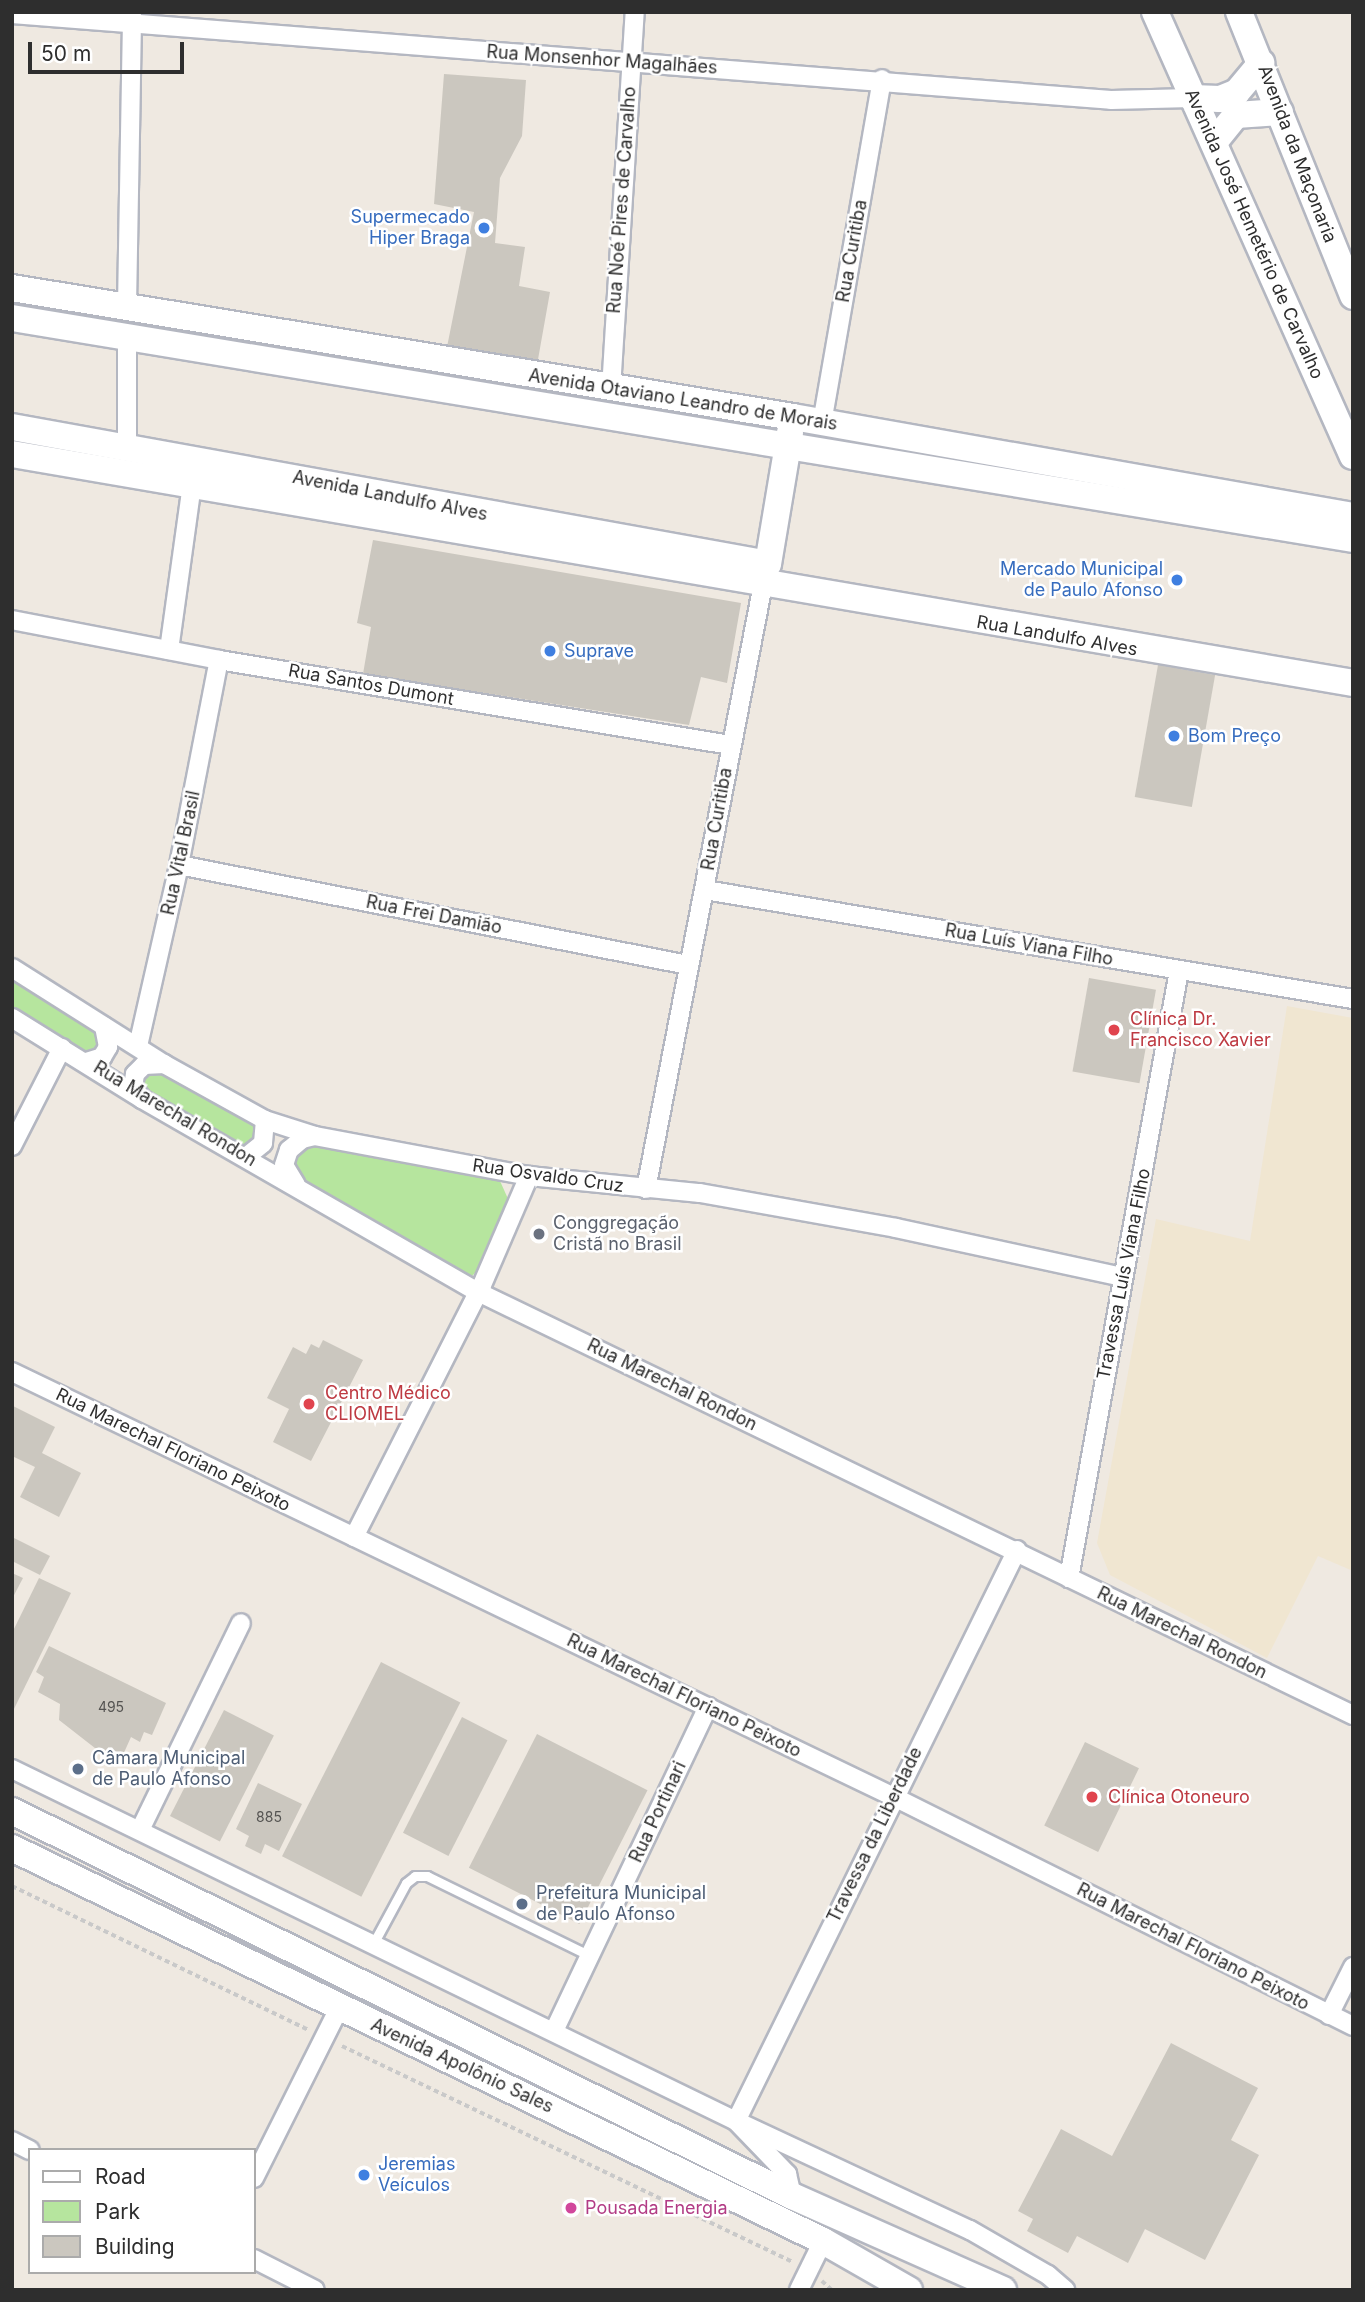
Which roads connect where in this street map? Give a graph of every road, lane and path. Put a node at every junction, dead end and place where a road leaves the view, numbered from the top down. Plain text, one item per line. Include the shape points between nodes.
1 (635, 12) edge
2 (1155, 12) edge
3 (1239, 12) edge
4 (12, 14) edge
5 (132, 18) edge
6 (631, 63) junction
7 (1261, 63) junction
8 (882, 79) junction
9 (1192, 98) junction
10 (1280, 112) junction
11 (1215, 141) junction
12 (12, 288) edge
13 (1353, 296) edge
14 (127, 306) junction
15 (12, 318) edge
16 (127, 338) junction
17 (391, 352) junction
18 (386, 381) junction
19 (611, 389) junction
20 (793, 417) junction
21 (822, 423) junction
22 (12, 427) edge
23 (127, 447) junction
24 (787, 448) junction
25 (12, 454) edge
26 (1353, 456) edge
27 (194, 458) junction
28 (1069, 465) junction
29 (192, 488) junction
30 (1063, 493) junction
31 (1353, 516) edge
32 (1353, 539) edge
33 (765, 575) junction
34 (12, 620) edge
35 (169, 650) junction
36 (219, 660) junction
37 (1353, 684) edge
38 (730, 746) junction
39 (179, 865) junction
40 (705, 890) junction
41 (688, 965) junction
42 (12, 968) edge
43 (1179, 971) junction
44 (1353, 999) edge
45 (12, 1018) edge
46 (104, 1026) junction
47 (138, 1046) junction
48 (62, 1048) junction
49 (86, 1062) junction
50 (164, 1064) junction
51 (142, 1099) junction
52 (265, 1120) junction
53 (315, 1136) junction
54 (12, 1146) edge
55 (246, 1157) junction
56 (529, 1176) junction
57 (298, 1187) junction
58 (646, 1189) junction
59 (1123, 1277) junction
60 (478, 1293) junction
61 (12, 1372) edge
62 (354, 1536) junction
63 (1017, 1550) junction
64 (1069, 1578) junction
65 (241, 1623) dead end
66 (708, 1707) junction
67 (1353, 1715) edge
68 (12, 1769) edge
69 (894, 1797) junction
70 (12, 1811) edge
71 (141, 1830) junction
72 (12, 1848) edge
73 (12, 1886) edge
74 (373, 1944) junction
75 (590, 1956) junction
76 (1353, 1967) edge
77 (339, 2008) junction
78 (1329, 2015) junction
79 (1353, 2026) edge
80 (554, 2031) junction
81 (322, 2036) junction
82 (736, 2121) junction
83 (12, 2141) edge
84 (28, 2149) edge
85 (256, 2174) edge
86 (792, 2196) junction
87 (824, 2241) junction
88 (256, 2260) edge
89 (809, 2270) junction
90 (315, 2290) edge
91 (799, 2290) edge
92 (831, 2290) edge
93 (909, 2290) edge
94 (1003, 2290) edge
95 (1065, 2290) edge

1 - 6 street, Rua Noé Pires de Carvalho
2 - 9 street, Avenida José Hemetério de Carvalho
3 - 7 street, Avenida da Maçonaria
4 - 5 street, Rua Monsenhor Magalhães
5 - 6 street, Rua Monsenhor Magalhães
5 - 14 street
6 - 8 street, Rua Monsenhor Magalhães
6 - 19 street, Rua Noé Pires de Carvalho
7 - 9 street via 1237,92 1220,99
7 - 10 street, Avenida da Maçonaria
8 - 9 street, Rua Monsenhor Magalhães via 1111,100
8 - 21 street, Rua Curitiba
9 - 11 street, Avenida José Hemetério de Carvalho
10 - 11 street via 1236,116
10 - 13 street, Avenida da Maçonaria
11 - 26 street, Avenida José Hemetério de Carvalho
12 - 14 street, Avenida Otaviano Leandro de Morais
14 - 17 street, Avenida Otaviano Leandro de Morais
15 - 16 street, Avenida Otaviano Leandro de Morais
16 - 18 street, Avenida Otaviano Leandro de Morais
16 - 23 street
17 - 18 street
17 - 19 street, Avenida Otaviano Leandro de Morais
18 - 24 street, Avenida Otaviano Leandro de Morais
19 - 20 street, Avenida Otaviano Leandro de Morais
20 - 21 street, Avenida Otaviano Leandro de Morais
20 - 24 street, Rua Curitiba
21 - 28 street, Avenida Otaviano Leandro de Morais
22 - 23 street, Avenida Landulfo Alves
23 - 27 street, Avenida Landulfo Alves
24 - 30 street, Avenida Otaviano Leandro de Morais
24 - 33 street, Rua Curitiba
25 - 29 street, Avenida Landulfo Alves
27 - 29 street
27 - 33 street, Avenida Landulfo Alves
28 - 30 street
28 - 31 street, Avenida Otaviano Leandro de Morais
29 - 33 street, Avenida Landulfo Alves
29 - 35 street
30 - 32 street, Avenida Otaviano Leandro de Morais
33 - 37 street, Rua Landulfo Alves
33 - 38 street, Rua Curitiba
34 - 35 street, Rua Santos Dumont
35 - 36 street, Rua Santos Dumont
36 - 38 street, Rua Santos Dumont
36 - 39 street, Rua Vital Brasil
38 - 40 street, Rua Curitiba
39 - 41 street, Rua Frei Damião
39 - 47 street, Rua Vital Brasil
40 - 41 street, Rua Curitiba
40 - 43 street, Rua Luís Viana Filho
41 - 58 street, Rua Curitiba
42 - 46 street, Rua Osvaldo Cruz
43 - 44 street, Rua Luís Viana Filho
43 - 59 street, Travessa Luís Viana Filho
45 - 48 street, Rua Marechal Rondon
46 - 47 street, Rua Osvaldo Cruz
46 - 49 street via 108,1047 102,1057
47 - 50 street, Rua Osvaldo Cruz
48 - 49 street, Rua Marechal Rondon
48 - 54 street
49 - 51 street, Rua Marechal Rondon
50 - 51 street via 144,1065 135,1074 133,1088
50 - 52 street, Rua Osvaldo Cruz
51 - 55 street, Rua Marechal Rondon
52 - 53 street, Rua Osvaldo Cruz
52 - 55 street via 262,1143
53 - 56 street, Rua Osvaldo Cruz
53 - 57 street via 302,1139 289,1150 284,1165
55 - 57 street, Rua Marechal Rondon
56 - 58 street, Rua Osvaldo Cruz
56 - 60 street
57 - 60 street, Rua Marechal Rondon
58 - 59 street, Rua Osvaldo Cruz via 700,1193 883,1226
59 - 64 street, Travessa Luís Viana Filho
60 - 62 street
60 - 63 street, Rua Marechal Rondon
61 - 62 street, Rua Marechal Floriano Peixoto
62 - 66 street, Rua Marechal Floriano Peixoto
63 - 64 street, Rua Marechal Rondon
63 - 69 street, Travessa da Liberdade
64 - 67 street, Rua Marechal Rondon
65 - 71 street
66 - 69 street, Rua Marechal Floriano Peixoto
66 - 75 street, Rua Portinari
68 - 71 street
69 - 78 street, Rua Marechal Floriano Peixoto
69 - 82 street, Travessa da Liberdade
70 - 86 street, Avenida Apolônio Sales
71 - 74 street
72 - 77 street, Avenida Apolônio Sales
73 - 81 path
74 - 75 lane via 406,1883 415,1876 427,1876
74 - 80 street
75 - 80 street, Rua Portinari
76 - 78 street
77 - 81 street
77 - 87 street, Avenida Apolônio Sales
78 - 79 street, Rua Marechal Floriano Peixoto
80 - 82 street
81 - 85 street
81 - 89 path
82 - 86 street via 787,2174
82 - 95 street via 970,2230 1048,2275
83 - 84 street
86 - 94 street, Avenida Apolônio Sales
87 - 89 street
87 - 93 street, Avenida Apolônio Sales
88 - 90 street
89 - 91 street
89 - 92 path

